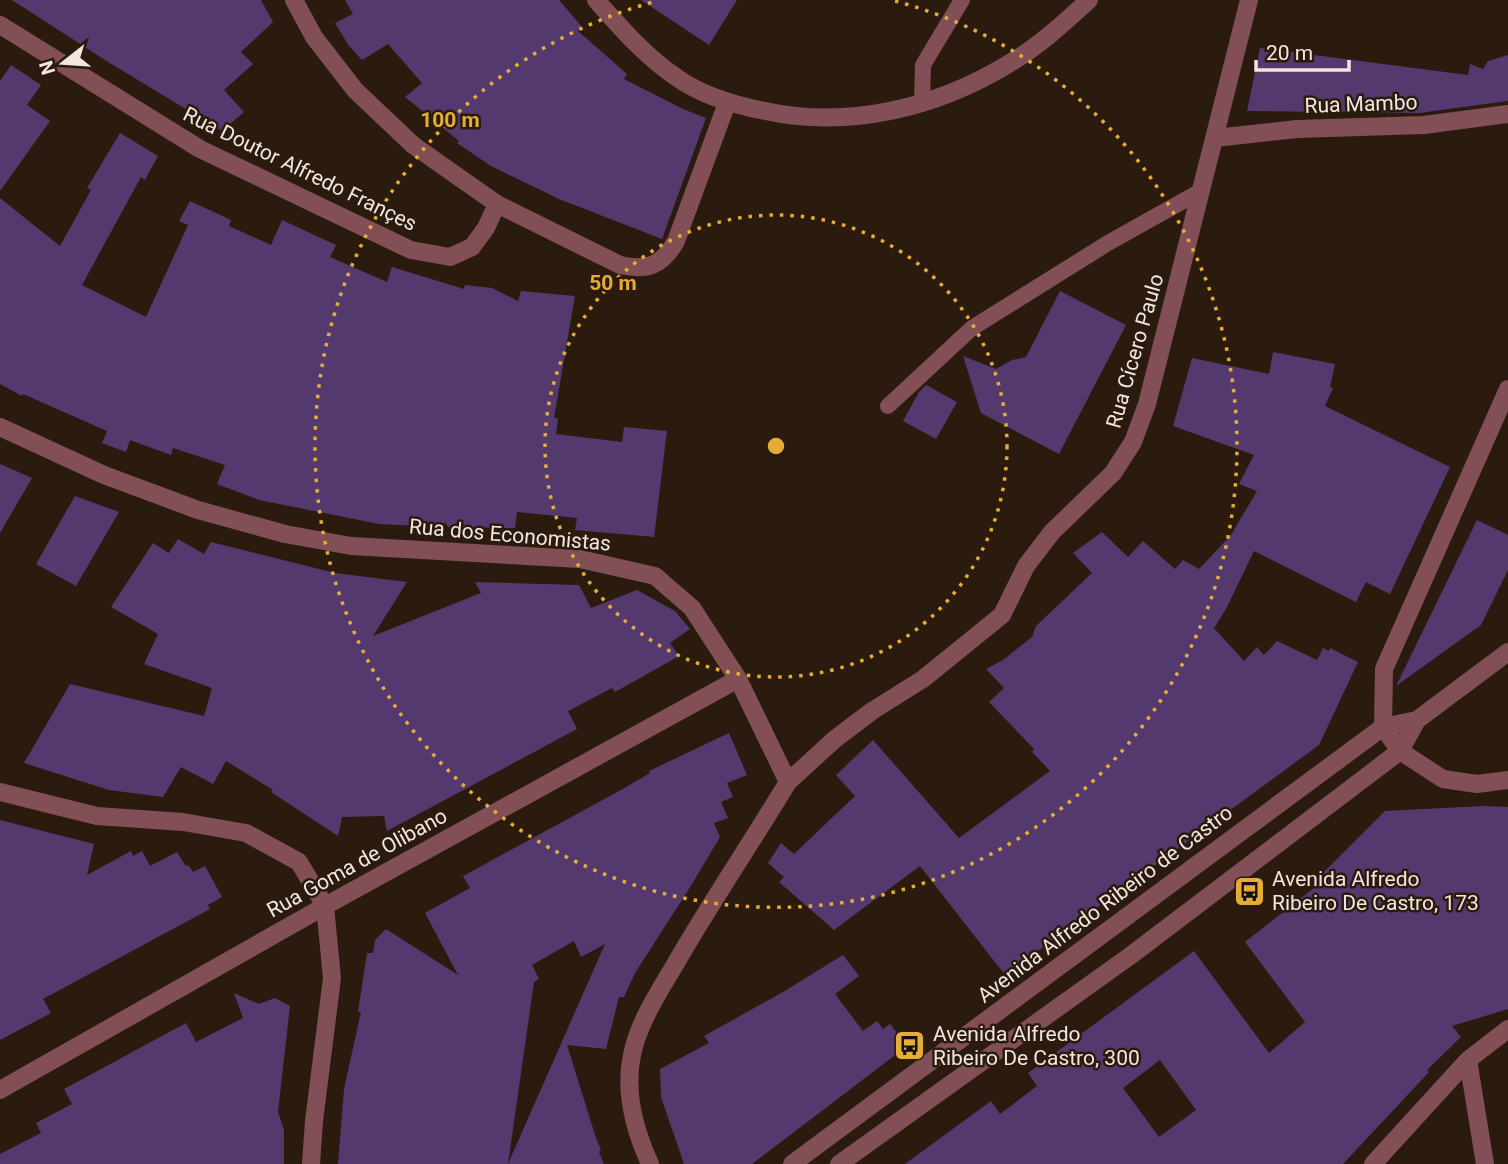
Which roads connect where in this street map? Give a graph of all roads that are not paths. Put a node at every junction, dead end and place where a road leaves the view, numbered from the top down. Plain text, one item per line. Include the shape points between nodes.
1 (295, 0) edge
2 (596, 0) edge
3 (962, 0) edge
4 (1089, 0) edge
5 (1249, 0) edge
6 (0, 25) edge
7 (727, 103) junction
8 (922, 104) junction
9 (1508, 114) edge
10 (1215, 138) junction
11 (1201, 191) junction
12 (497, 204) junction
13 (1508, 389) edge
14 (888, 406) dead end
15 (0, 427) edge
16 (1508, 652) edge
17 (738, 679) junction
18 (1416, 720) junction
19 (1383, 727) junction
20 (1400, 751) junction
21 (1508, 780) edge
22 (788, 782) junction
23 (0, 792) edge
24 (325, 906) junction
25 (1508, 1029) edge
26 (1468, 1060) junction
27 (0, 1090) edge
28 (311, 1164) edge
29 (650, 1164) edge
30 (792, 1164) edge
31 (839, 1164) edge
32 (1373, 1164) edge
33 (1485, 1164) edge

1 - 12 street via 314,37 355,90 413,145
2 - 7 street via 635,45 678,79
3 - 8 lane via 923,65
4 - 8 street via 1010,63
5 - 10 street, Rua Cícero Paulo
6 - 12 street, Rua Doutor Alfredo Françes via 200,149 411,250 450,257 472,247
7 - 8 street via 787,116 837,117
7 - 12 street via 676,241 668,256 653,265 636,269 620,265
9 - 10 street, Rua Mambo via 1424,125 1297,128
10 - 11 street, Rua Cícero Paulo
11 - 14 lane via 972,328
11 - 22 street, Rua Cícero Paulo via 1147,404 1133,442 1113,473 1052,532 1026,566 1002,615 923,679 872,711
13 - 19 street via 1384,669
15 - 17 street, Rua dos Economistas via 104,475 198,510 285,534 351,546 580,559 656,576 692,608
16 - 18 street, Avenida Alfredo Ribeiro de Castro
17 - 22 street, Rua dos Economistas
17 - 24 street, Rua Goma de Olibano
18 - 19 street, Avenida Alfredo Ribeiro de Castro
18 - 20 street, Avenida Alfredo Ribeiro de Castro
19 - 20 street
19 - 30 street, Avenida Alfredo Ribeiro de Castro
20 - 21 street via 1443,779 1477,784
20 - 31 street, Avenida Alfredo Ribeiro de Castro via 1130,956
22 - 29 street via 686,944 655,999 632,1055 629,1097
23 - 24 street via 97,816 183,822 246,833 299,862
24 - 27 street, Rua Goma de Olibano
24 - 28 street via 332,978
25 - 26 street
26 - 32 street
26 - 33 street

